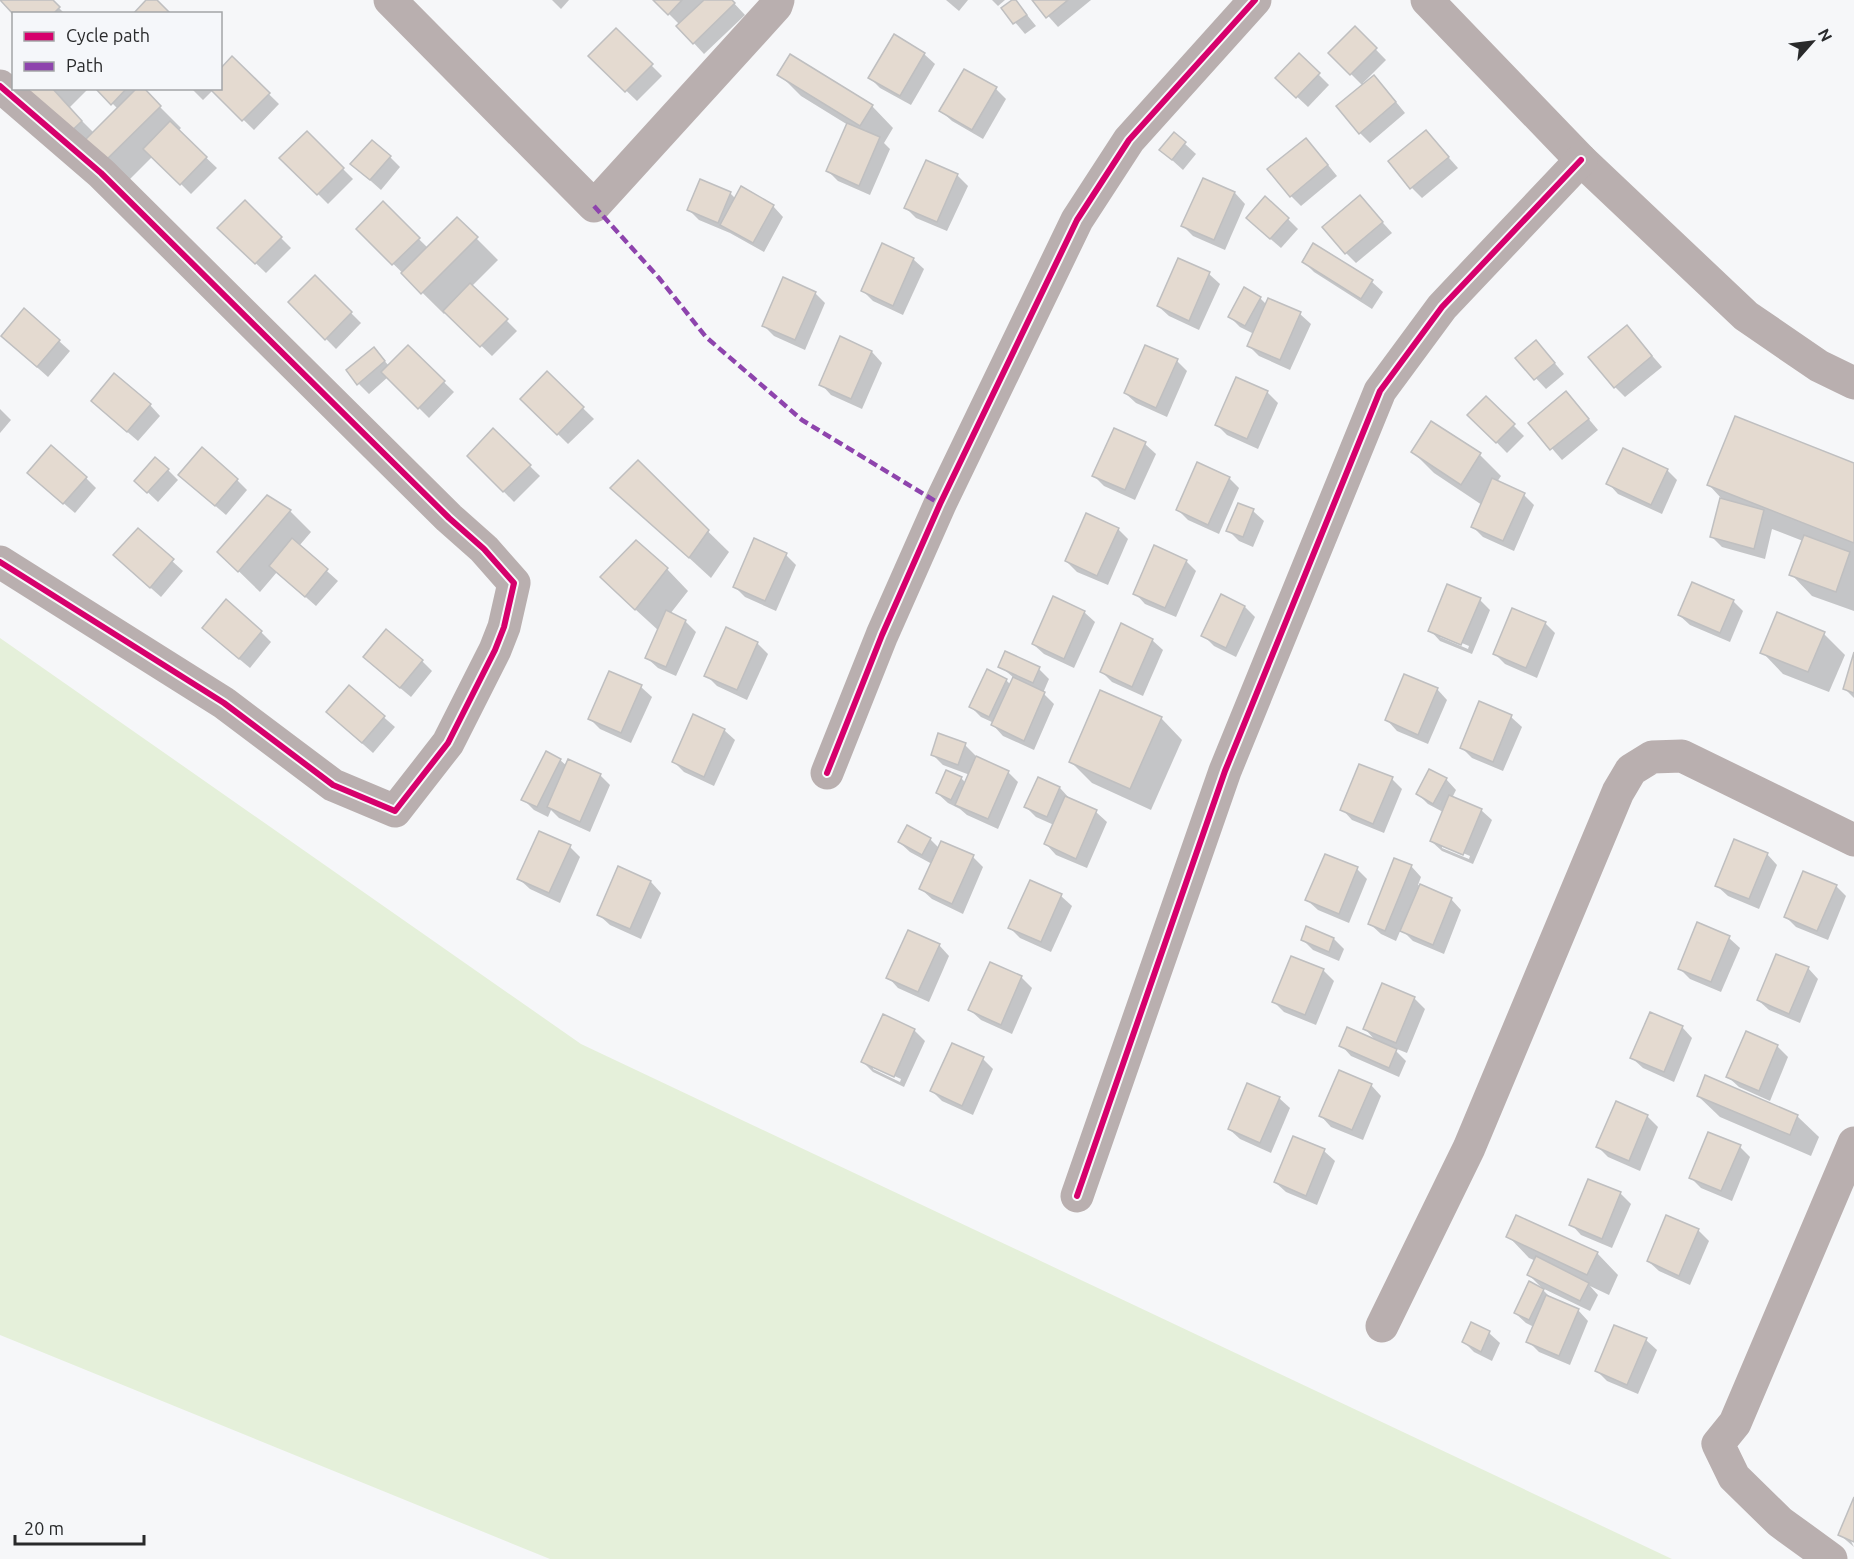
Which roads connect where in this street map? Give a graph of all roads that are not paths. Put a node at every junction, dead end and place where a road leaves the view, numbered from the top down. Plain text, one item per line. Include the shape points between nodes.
1 (390, 0) edge
2 (778, 0) edge
3 (1255, 0) edge
4 (1427, 0) edge
5 (0, 86) edge
6 (1581, 160) junction
7 (1854, 383) edge
8 (0, 562) edge
9 (827, 773) dead end
10 (1854, 840) edge
11 (1854, 1143) edge
12 (1077, 1196) dead end
13 (1382, 1326) dead end
14 (1831, 1559) edge

1 - 2 street via 594,206
3 - 9 street via 1129,140 1077,220 940,504
4 - 6 street
5 - 8 street via 101,173 484,549 514,584 495,651 448,743 395,811 333,784 224,703
6 - 7 street via 1746,316 1819,366
6 - 12 street via 1442,307 1380,391 1225,771
10 - 13 street via 1682,756 1652,757 1631,770 1618,792 1469,1149
11 - 14 street via 1735,1423 1718,1443 1734,1478 1780,1522

